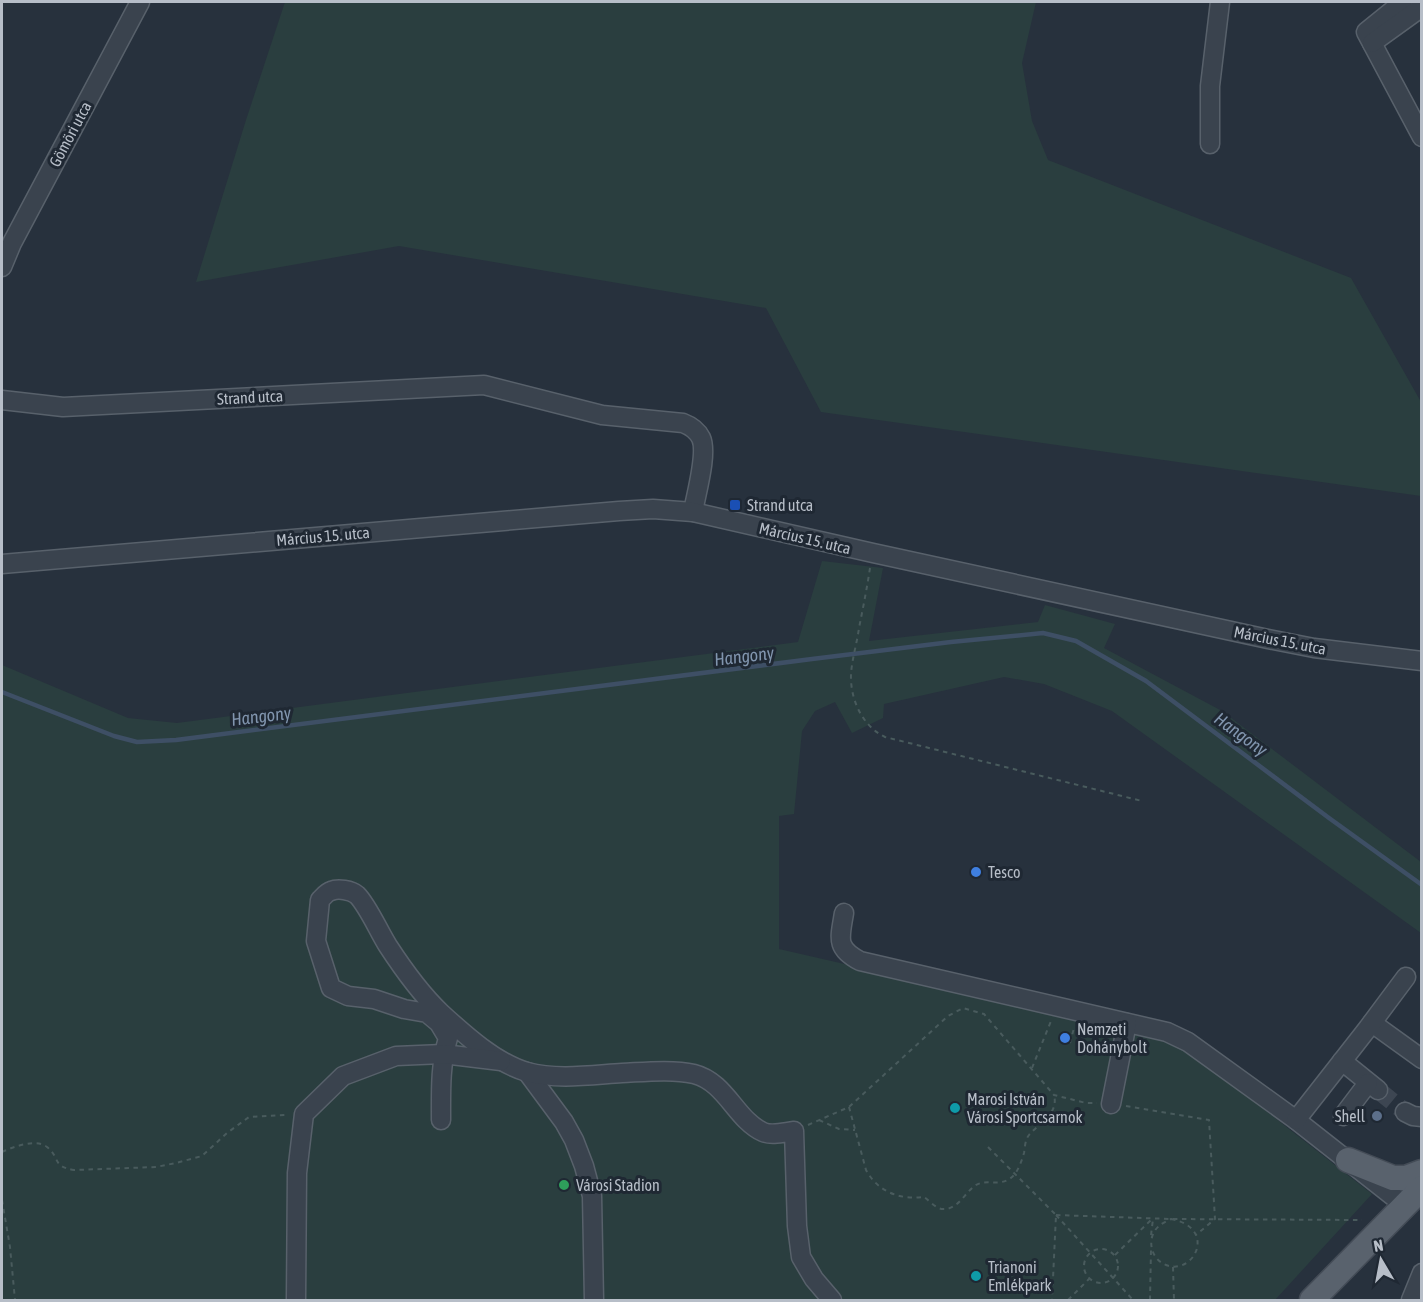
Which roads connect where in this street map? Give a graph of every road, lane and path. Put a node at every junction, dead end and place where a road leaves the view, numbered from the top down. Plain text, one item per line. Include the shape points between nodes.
1 (140, 2) edge
2 (1220, 2) edge
3 (1403, 2) edge
4 (1422, 7) edge
5 (1372, 43) junction
6 (1422, 137) edge
7 (1210, 144) dead end
8 (2, 267) edge
9 (2, 400) edge
10 (693, 512) junction
11 (873, 553) junction
12 (2, 564) edge
13 (1422, 661) edge
14 (1142, 801) dead end
15 (844, 913) dead end
16 (1406, 976) dead end
17 (1057, 1007) junction
18 (1127, 1023) junction
19 (1372, 1023) junction
20 (443, 1054) junction
21 (1422, 1059) edge
22 (1342, 1061) junction
23 (502, 1062) junction
24 (1032, 1068) junction
25 (527, 1072) junction
26 (1054, 1095) junction
27 (1111, 1104) junction
28 (849, 1107) junction
29 (304, 1114) junction
30 (1343, 1116) dead end
31 (441, 1120) dead end
32 (819, 1120) junction
33 (1296, 1120) junction
34 (855, 1130) junction
35 (794, 1131) junction
36 (988, 1147) dead end
37 (2, 1152) edge
38 (1348, 1160) junction
39 (1422, 1172) edge
40 (1015, 1174) junction
41 (1413, 1196) edge
42 (2, 1200) edge
43 (1056, 1215) junction
44 (1153, 1218) junction
45 (1171, 1219) junction
46 (1215, 1219) junction
47 (1369, 1221) dead end
48 (1196, 1235) junction
49 (1151, 1241) junction
50 (1090, 1253) junction
51 (1115, 1255) junction
52 (1173, 1267) junction
53 (1422, 1273) edge
54 (1089, 1278) junction
55 (1113, 1278) junction
56 (15, 1300) edge
57 (296, 1300) edge
58 (594, 1300) edge
59 (832, 1300) edge
60 (1052, 1300) edge
61 (1068, 1300) edge
62 (1133, 1300) edge
63 (1150, 1300) edge
64 (1174, 1300) edge
65 (1312, 1300) edge
66 (1411, 1300) edge

1 - 8 street, Gömöri utca
2 - 7 street via 1210,86
3 - 5 street via 1366,32
4 - 5 street
5 - 6 street
9 - 10 street, Strand utca via 63,407 484,385 602,415 692,427 703,445
10 - 11 street, Március 15. utca
10 - 12 street, Március 15. utca via 608,512
11 - 13 street, Március 15. utca via 1280,641
11 - 14 path via 851,673 853,695 873,730 885,737
15 - 17 street via 842,944 847,953 860,961
16 - 19 street
17 - 18 street
17 - 24 path
18 - 27 street
18 - 33 street via 1167,1032 1188,1042
19 - 21 street
19 - 22 street
20 - 23 street
20 - 23 street via 448,1038 427,1013 348,996 331,988 316,941 320,900 330,891 356,894 414,983 440,1012
20 - 29 street via 396,1056 343,1076
20 - 31 street
22 - 30 street via 1373,1086
22 - 33 street
23 - 25 street
24 - 26 path
24 - 28 path via 984,1014 963,1008 948,1016
25 - 35 street via 560,1076 655,1071 695,1074 714,1083 748,1121 764,1132
25 - 58 street via 564,1122 584,1166 592,1196
26 - 27 path
26 - 40 path via 1052,1112 1026,1137
27 - 46 path via 1209,1120
28 - 32 path
28 - 34 path
29 - 37 path via 249,1117 202,1156 156,1167 67,1169 59,1165 47,1147 39,1144
29 - 57 street via 297,1173
32 - 34 path via 839,1129
32 - 35 path
33 - 38 street
34 - 40 path via 866,1170 878,1186 893,1195 924,1197 942,1209 951,1208 976,1185 1001,1182
35 - 59 street via 801,1257
36 - 40 path
38 - 39 main road via 1393,1178
38 - 41 street
40 - 43 path
41 - 65 main road
42 - 56 path
43 - 44 path
43 - 50 path
43 - 60 path
44 - 45 path
44 - 49 path
44 - 51 path
45 - 46 path
45 - 48 path via 1186,1223
45 - 49 path via 1157,1227
46 - 47 path
46 - 48 path
48 - 52 path via 1197,1250 1193,1257
49 - 52 path via 1159,1261
49 - 63 path
50 - 51 path via 1106,1249
50 - 54 path via 1084,1263
50 - 55 path
51 - 55 path via 1119,1265
52 - 64 path
53 - 66 street
54 - 55 path via 1104,1283
54 - 61 path
55 - 62 path

